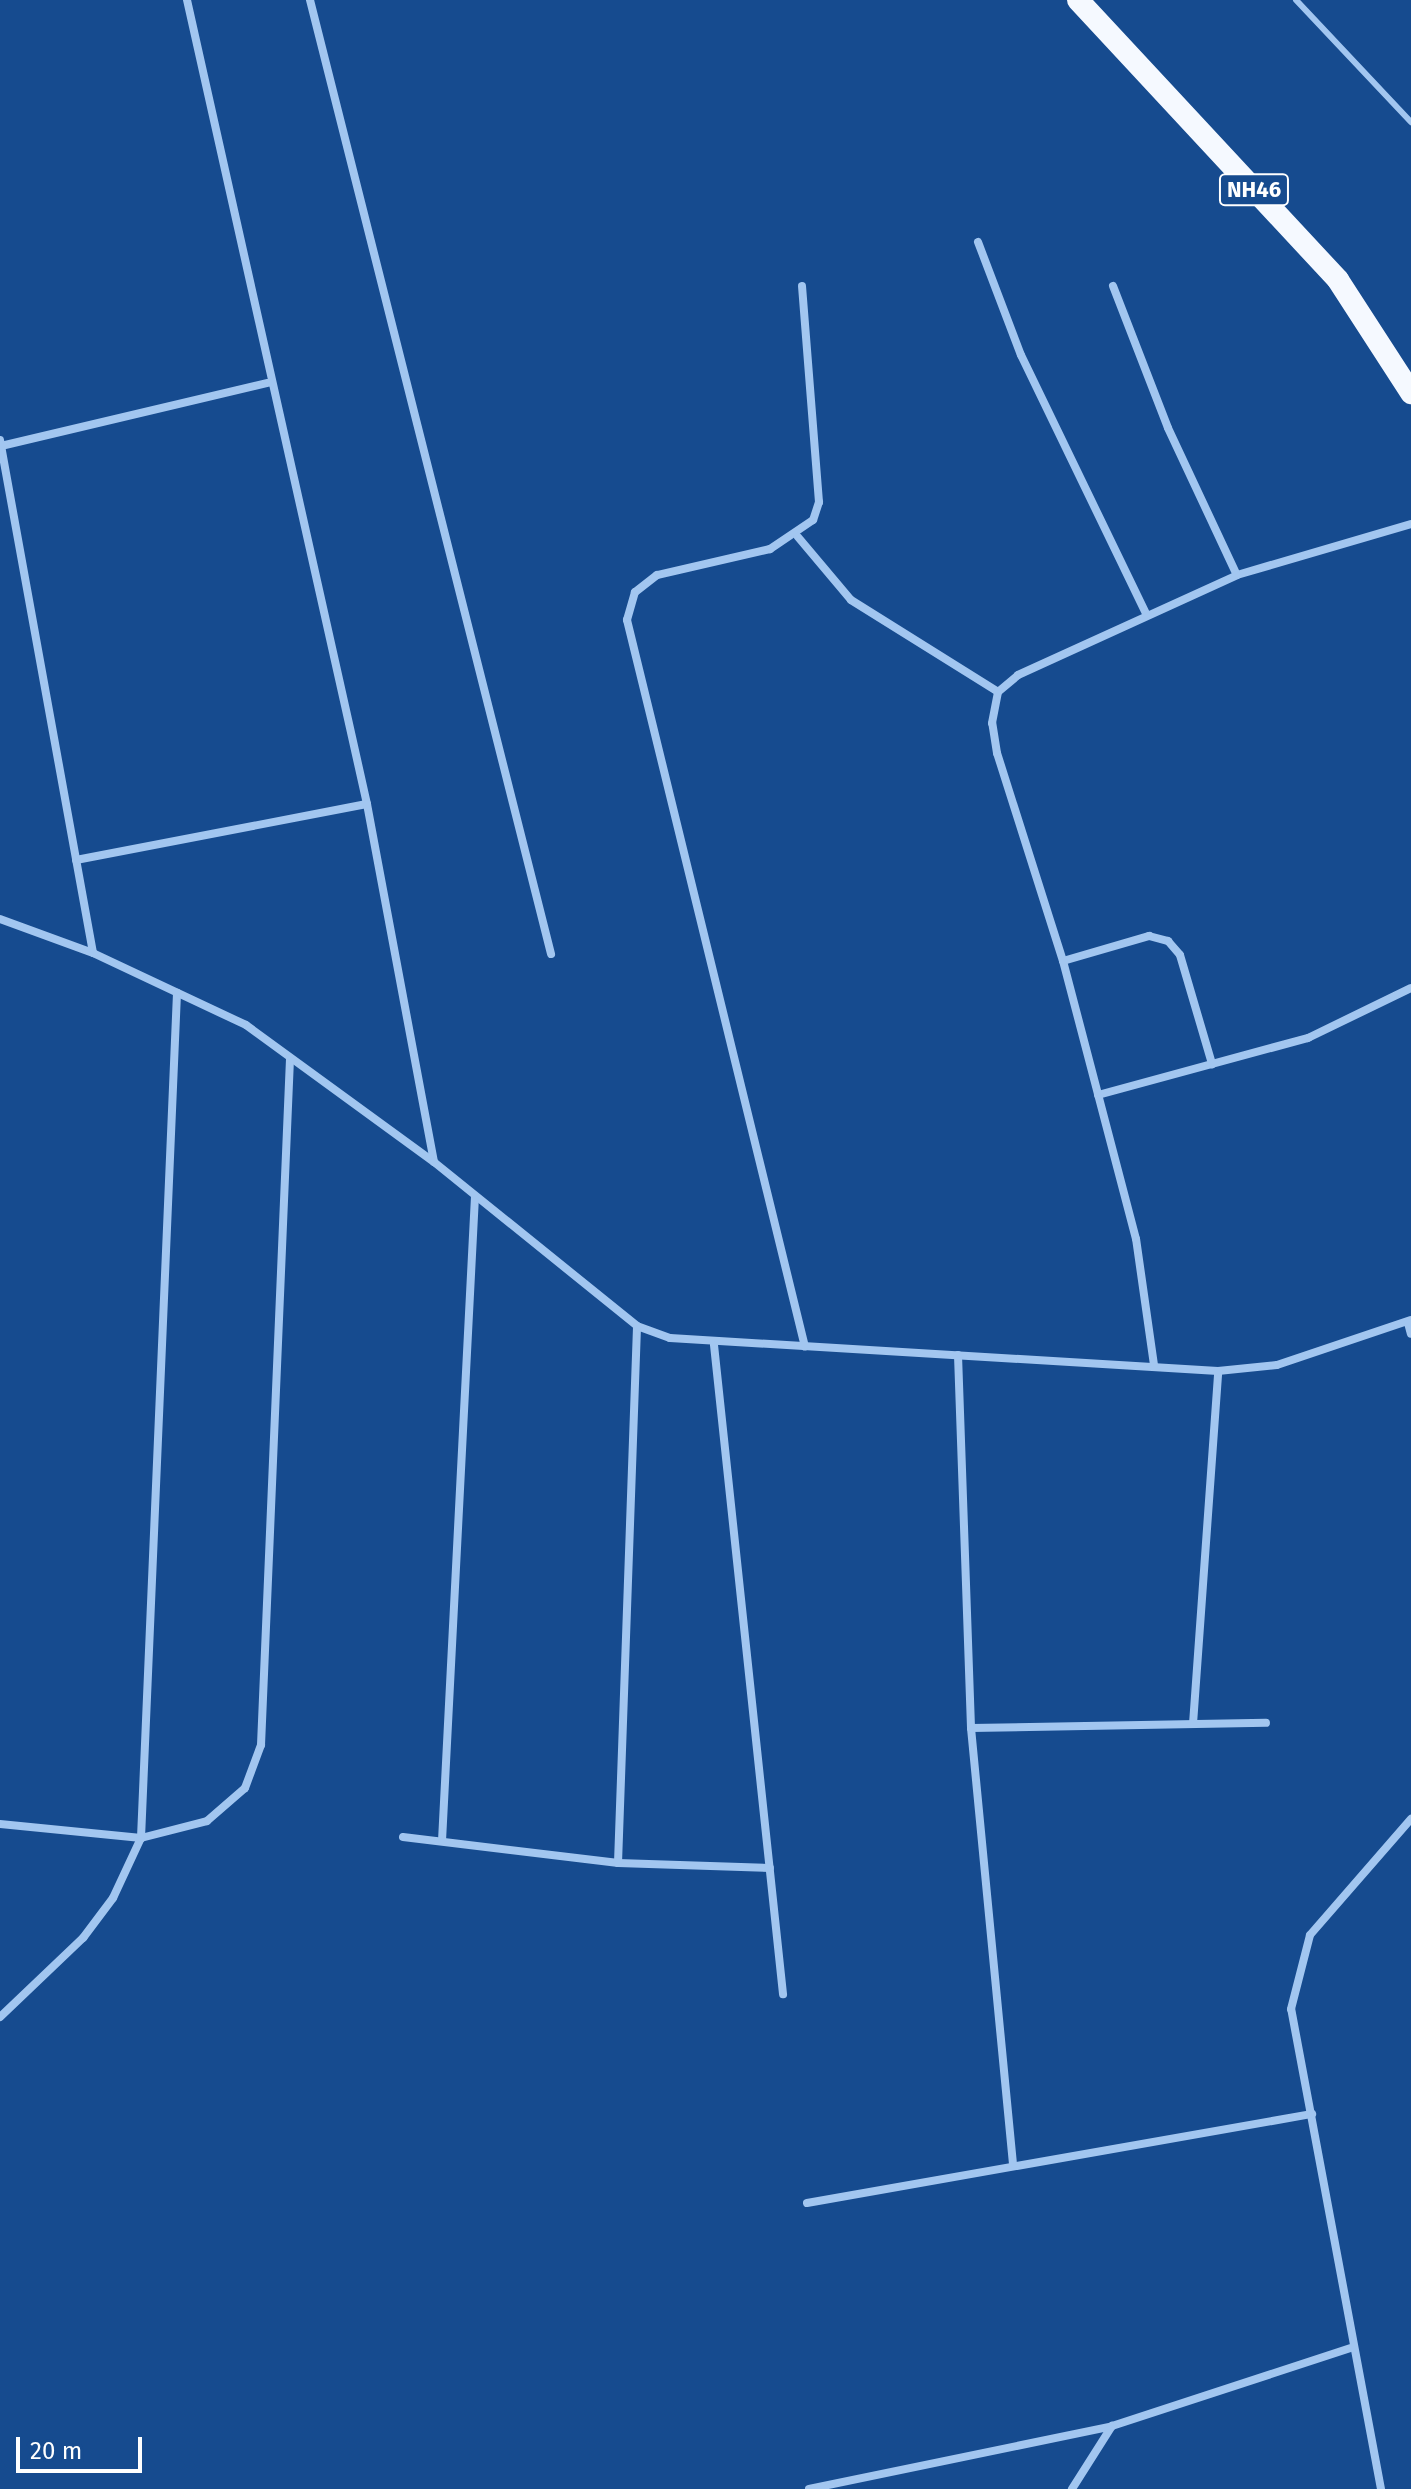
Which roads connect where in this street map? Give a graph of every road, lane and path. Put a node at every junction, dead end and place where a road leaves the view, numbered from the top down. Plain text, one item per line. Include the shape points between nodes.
1 (187, 0) edge
2 (310, 0) edge
3 (1078, 0) edge
4 (1296, 0) edge
5 (1411, 122) edge
6 (978, 242) dead end
7 (802, 286) dead end
8 (1113, 286) dead end
9 (1406, 375) edge
10 (268, 383) junction
11 (1411, 393) edge
12 (1, 443) edge
13 (1411, 524) edge
14 (798, 537) junction
15 (1237, 575) junction
16 (1146, 614) junction
17 (998, 692) junction
18 (367, 804) junction
19 (76, 860) junction
20 (0, 919) edge
21 (93, 953) junction
22 (551, 954) dead end
23 (1063, 961) junction
24 (1411, 988) edge
25 (177, 993) junction
26 (290, 1059) junction
27 (1212, 1064) junction
28 (1098, 1095) junction
29 (434, 1162) junction
30 (475, 1197) junction
31 (1409, 1322) edge
32 (637, 1326) junction
33 (1411, 1334) edge
34 (714, 1345) junction
35 (805, 1347) junction
36 (958, 1355) junction
37 (1154, 1365) junction
38 (1218, 1371) junction
39 (1266, 1723) dead end
40 (1193, 1724) junction
41 (971, 1728) junction
42 (1411, 1819) edge
43 (0, 1824) edge
44 (403, 1837) dead end
45 (141, 1838) junction
46 (442, 1841) junction
47 (618, 1863) junction
48 (770, 1868) junction
49 (783, 1994) dead end
50 (0, 2017) edge
51 (1312, 2114) junction
52 (1013, 2166) junction
53 (807, 2203) dead end
54 (1351, 2348) junction
55 (1112, 2426) junction
56 (809, 2489) edge
57 (1072, 2489) edge
58 (1381, 2489) edge

1 - 10 street
2 - 22 street
3 - 9 highway, NH46 via 1338,280
4 - 5 lane
6 - 16 street via 1021,355
7 - 14 street via 819,502
8 - 15 street via 1168,428
9 - 11 highway, NH46
10 - 12 street
10 - 18 street
12 - 19 street
13 - 15 street
14 - 17 street via 851,600
14 - 35 street via 657,575 635,592 627,620
15 - 16 street
16 - 17 street
17 - 23 street via 992,723 997,753
18 - 19 street
18 - 29 street
19 - 21 street
20 - 21 street
21 - 25 street
23 - 27 street via 1149,936 1168,941 1180,955
23 - 28 street
24 - 27 street via 1308,1038
25 - 26 street via 246,1025
25 - 45 street
26 - 29 street
26 - 45 street via 261,1745 245,1788 207,1821
27 - 28 street
28 - 37 street via 1136,1239
29 - 30 street
30 - 32 street
30 - 46 street
31 - 33 street
31 - 38 street via 1277,1365
32 - 34 street
32 - 47 street
34 - 35 street
34 - 48 street
35 - 36 street
36 - 37 street
36 - 41 street
37 - 38 street
38 - 40 street
39 - 40 street
40 - 41 street
41 - 52 street
42 - 51 street via 1310,1935 1295,1976 1291,2009
43 - 45 street
44 - 46 street
45 - 50 street via 113,1898 83,1938
46 - 47 street
47 - 48 street
48 - 49 street
51 - 52 street
51 - 54 street
52 - 53 street
54 - 55 street
54 - 58 street
55 - 56 street
55 - 57 street

